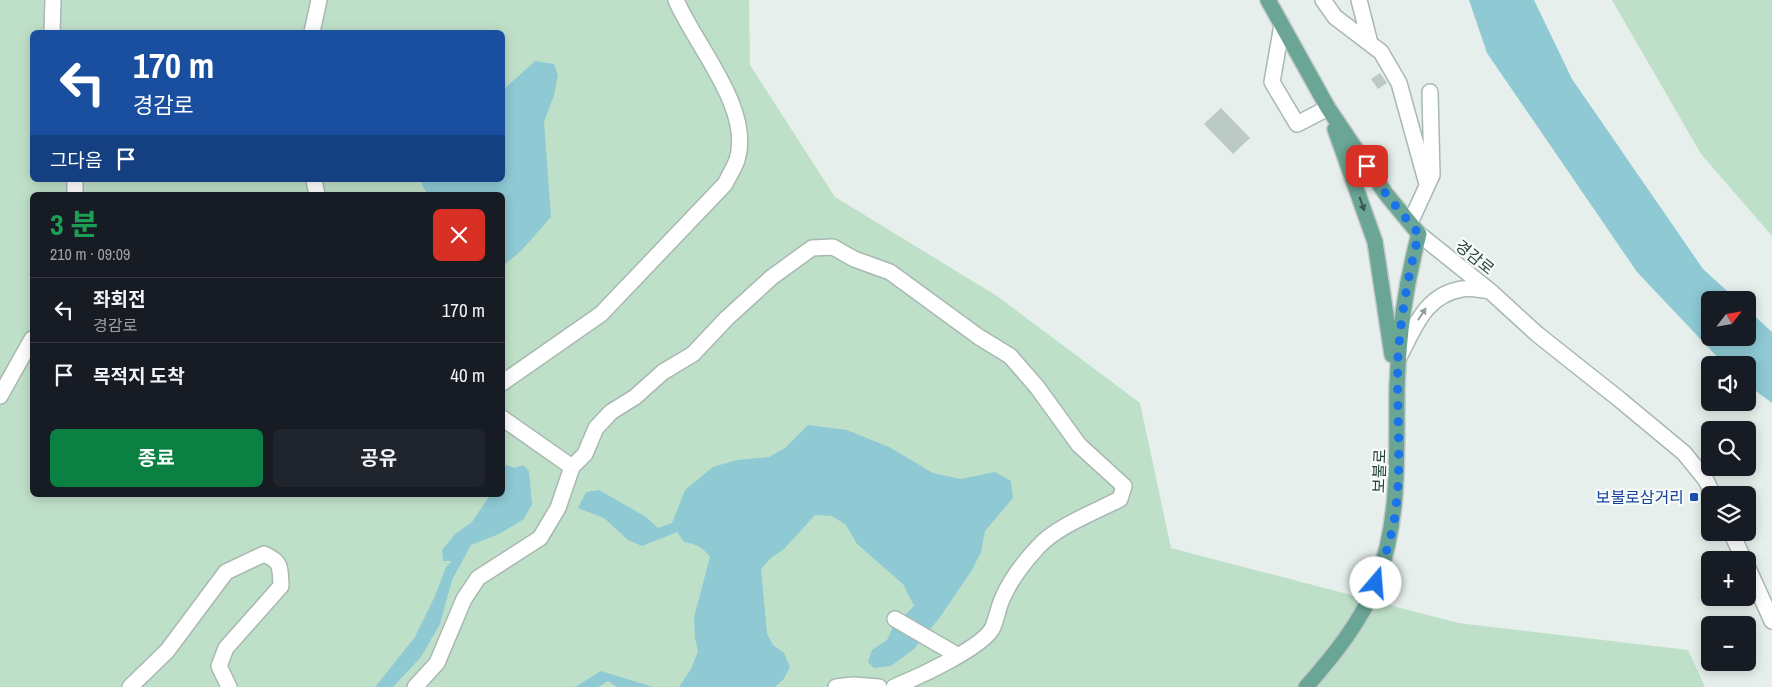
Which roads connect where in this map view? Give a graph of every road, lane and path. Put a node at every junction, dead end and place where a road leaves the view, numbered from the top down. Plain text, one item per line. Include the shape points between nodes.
1 (53, 0) edge
2 (319, 0) edge
3 (676, 0) edge
4 (1268, 0) edge
5 (1323, 0) edge
6 (1359, 0) edge
7 (1282, 25) junction
8 (52, 30) edge
9 (312, 30) edge
10 (1370, 43) junction
11 (1430, 92) dead end
12 (1328, 108) junction
13 (1427, 184) junction
14 (1414, 229) junction
15 (1490, 291) junction
16 (30, 343) edge
17 (1398, 357) junction
18 (505, 381) edge
19 (1397, 388) junction
20 (0, 396) edge
21 (505, 420) edge
22 (572, 467) junction
23 (1709, 486) edge
24 (1756, 586) edge
25 (895, 618) dead end
26 (1772, 621) edge
27 (957, 654) junction
28 (130, 687) edge
29 (229, 687) edge
30 (415, 687) edge
31 (836, 687) edge
32 (879, 687) edge
33 (894, 687) edge
34 (1306, 687) edge

1 - 8 street
2 - 9 street
3 - 18 street via 724,86 736,117 739,136 737,158 725,184 602,314
4 - 7 main road, 경감로
5 - 10 street via 1335,18
6 - 10 street
7 - 12 main road, 경감로
7 - 12 street via 1272,82 1297,124
10 - 13 street via 1381,52 1399,83
11 - 13 street via 1432,175
12 - 14 main road, 경감로 via 1386,194
12 -> 19 main road via 1375,242
13 - 14 street
14 - 15 street, 경감로
14 - 17 main road, 보불로
17 -> 15 street via 1424,309 1436,300 1464,288
15 - 23 street, 경감로 via 1537,334 1684,453
16 - 20 street
17 - 19 main road, 보불로
19 - 34 main road, 보불로 via 1398,470 1394,520 1387,551 1361,615 1343,643
21 - 22 street
22 - 27 street via 585,454 596,428 611,412 635,397 663,372 693,354 772,277 812,248 833,247 854,259 890,272 1010,356 1079,445 1124,486 1120,499 1039,545 1002,597 991,630 977,643
22 - 30 street via 558,508 540,538 478,578 464,599 437,663
24 - 26 street
25 - 27 street
27 - 33 street
28 - 29 street via 168,651 226,572 264,554 276,560 280,567 281,586 226,648 219,666
31 - 32 street

